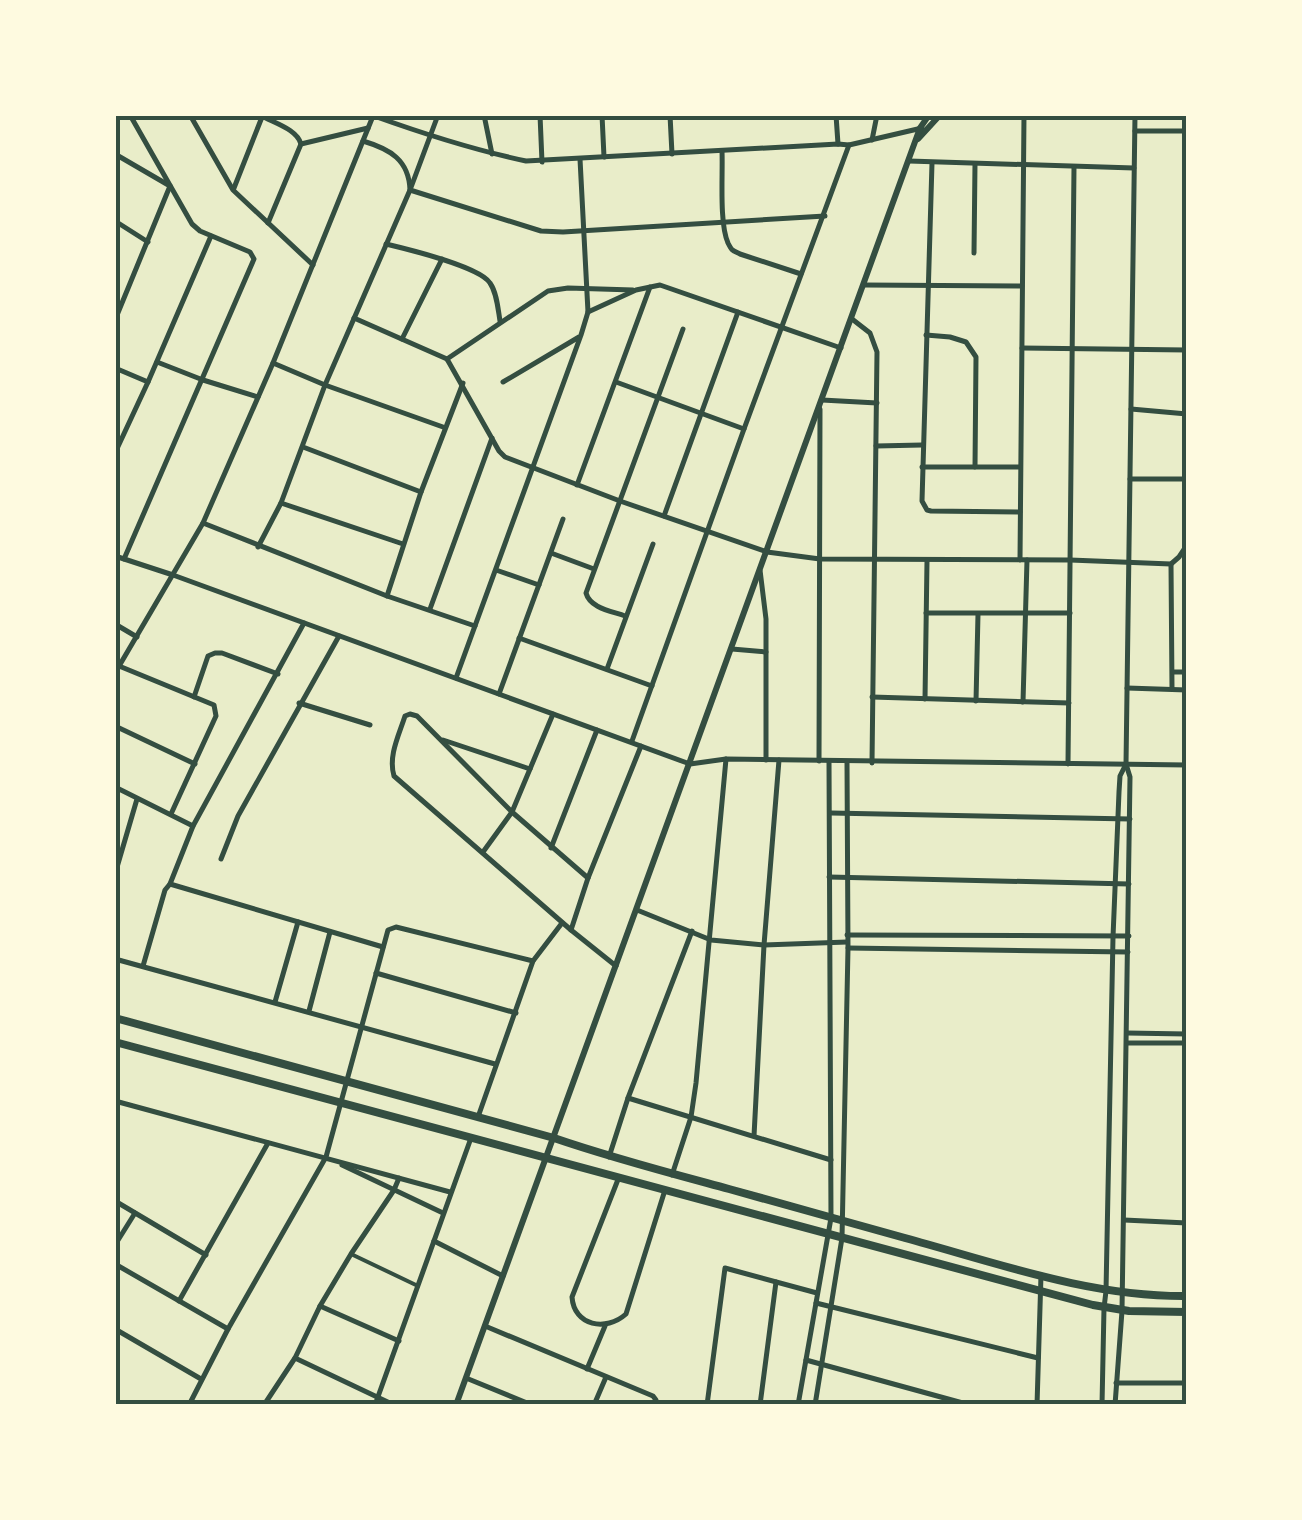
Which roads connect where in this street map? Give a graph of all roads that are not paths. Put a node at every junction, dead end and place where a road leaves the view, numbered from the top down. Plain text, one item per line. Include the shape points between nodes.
1 (130, 115) edge
2 (190, 115) edge
3 (400, 115) edge
4 (438, 115) edge
5 (484, 115) edge
6 (540, 115) edge
7 (602, 115) edge
8 (670, 115) edge
9 (836, 115) edge
10 (877, 115) edge
11 (929, 115) edge
12 (940, 115) edge
13 (1024, 115) edge
14 (1135, 115) edge
15 (261, 116) edge
16 (372, 116) edge
17 (396, 124) junction
18 (930, 127) junction
19 (368, 128) junction
20 (920, 128) junction
21 (1135, 131) junction
22 (1187, 131) edge
23 (430, 136) junction
24 (872, 140) junction
25 (917, 140) junction
26 (364, 141) junction
27 (302, 144) junction
28 (838, 144) junction
29 (849, 146) junction
30 (722, 151) junction
31 (115, 154) edge
32 (492, 154) junction
33 (672, 154) junction
34 (604, 158) junction
35 (580, 160) junction
36 (542, 162) junction
37 (909, 162) junction
38 (932, 163) junction
39 (975, 164) junction
40 (1023, 166) junction
41 (1074, 167) junction
42 (1134, 168) junction
43 (170, 186) junction
44 (233, 190) junction
45 (410, 190) junction
46 (825, 216) junction
47 (115, 221) edge
48 (724, 221) junction
49 (268, 223) junction
50 (583, 229) junction
51 (211, 236) junction
52 (148, 242) junction
53 (386, 244) junction
54 (974, 254) dead end
55 (442, 259) junction
56 (313, 264) junction
57 (802, 274) junction
58 (864, 285) junction
59 (927, 285) junction
60 (1022, 286) junction
61 (650, 288) junction
62 (586, 289) junction
63 (636, 290) junction
64 (115, 296) edge
65 (123, 301) junction
66 (588, 312) junction
67 (738, 312) junction
68 (354, 318) junction
69 (852, 319) junction
70 (115, 320) edge
71 (500, 322) junction
72 (782, 327) junction
73 (682, 328) dead end
74 (926, 335) junction
75 (581, 336) junction
76 (402, 340) junction
77 (841, 348) junction
78 (1022, 348) junction
79 (1074, 349) junction
80 (1132, 350) junction
81 (1187, 350) edge
82 (447, 358) junction
83 (157, 362) junction
84 (273, 364) junction
85 (115, 368) edge
86 (202, 380) junction
87 (148, 382) junction
88 (503, 382) dead end
89 (616, 382) junction
90 (462, 383) junction
91 (325, 385) junction
92 (258, 397) junction
93 (658, 398) junction
94 (821, 403) junction
95 (877, 403) junction
96 (1131, 410) junction
97 (702, 413) junction
98 (1187, 414) edge
99 (444, 428) junction
100 (744, 429) junction
101 (492, 438) junction
102 (922, 445) junction
103 (876, 446) junction
104 (303, 447) junction
105 (116, 449) edge
106 (922, 467) junction
107 (975, 467) junction
108 (1020, 467) junction
109 (532, 468) junction
110 (1130, 479) junction
111 (1187, 479) edge
112 (577, 484) junction
113 (422, 492) junction
114 (620, 500) junction
115 (281, 503) junction
116 (1020, 512) junction
117 (664, 516) junction
118 (563, 518) dead end
119 (202, 523) junction
120 (707, 532) junction
121 (403, 544) junction
122 (653, 544) dead end
123 (1187, 545) edge
124 (258, 547) junction
125 (550, 552) junction
126 (767, 552) junction
127 (115, 556) edge
128 (820, 558) junction
129 (874, 558) junction
130 (124, 559) junction
131 (1023, 560) junction
132 (1070, 560) junction
133 (927, 561) junction
134 (1128, 562) junction
135 (1171, 564) junction
136 (594, 569) junction
137 (496, 570) junction
138 (760, 570) junction
139 (173, 575) junction
140 (539, 585) junction
141 (387, 596) junction
142 (430, 609) junction
143 (926, 613) junction
144 (1026, 613) junction
145 (1070, 613) junction
146 (978, 614) junction
147 (625, 616) junction
148 (304, 623) junction
149 (115, 624) edge
150 (476, 626) junction
151 (339, 636) junction
152 (137, 637) junction
153 (519, 638) junction
154 (732, 649) junction
155 (766, 652) junction
156 (117, 670) edge
157 (607, 670) junction
158 (1173, 672) junction
159 (1187, 672) edge
160 (278, 674) junction
161 (456, 678) junction
162 (652, 686) junction
163 (1127, 688) junction
164 (1172, 689) junction
165 (1187, 690) edge
166 (499, 694) junction
167 (194, 697) junction
168 (872, 697) junction
169 (925, 699) junction
170 (976, 702) junction
171 (1023, 702) junction
172 (300, 703) junction
173 (1069, 703) junction
174 (553, 714) junction
175 (370, 725) dead end
176 (115, 726) edge
177 (597, 730) junction
178 (439, 738) junction
179 (632, 742) junction
180 (641, 746) junction
181 (726, 760) junction
182 (766, 760) junction
183 (779, 760) junction
184 (820, 760) junction
185 (829, 761) junction
186 (847, 762) junction
187 (872, 763) junction
188 (194, 764) junction
189 (690, 764) junction
190 (1068, 764) junction
191 (1126, 764) junction
192 (1187, 765) edge
193 (530, 769) junction
194 (116, 790) edge
195 (137, 799) junction
196 (512, 812) junction
197 (171, 814) junction
198 (831, 814) junction
199 (848, 814) junction
200 (1130, 819) junction
201 (1118, 820) junction
202 (193, 826) junction
203 (551, 848) junction
204 (483, 852) junction
205 (221, 859) dead end
206 (115, 874) edge
207 (828, 877) junction
208 (848, 877) junction
209 (588, 878) junction
210 (170, 884) junction
211 (1116, 884) junction
212 (1129, 884) junction
213 (636, 910) junction
214 (298, 922) junction
215 (562, 922) junction
216 (571, 930) junction
217 (692, 931) junction
218 (330, 932) junction
219 (1128, 936) junction
220 (1113, 937) junction
221 (711, 940) junction
222 (847, 941) junction
223 (830, 942) junction
224 (764, 946) junction
225 (384, 947) junction
226 (1114, 952) junction
227 (1128, 952) junction
228 (115, 959) edge
229 (533, 961) junction
230 (616, 966) junction
231 (143, 967) junction
232 (376, 973) junction
233 (275, 1002) junction
234 (309, 1012) junction
235 (516, 1013) junction
236 (115, 1018) edge
237 (360, 1026) junction
238 (1127, 1033) junction
239 (1187, 1034) edge
240 (115, 1042) edge
241 (1127, 1043) junction
242 (1187, 1043) edge
243 (495, 1064) junction
244 (347, 1082) junction
245 (628, 1098) junction
246 (115, 1101) edge
247 (342, 1104) junction
248 (478, 1117) junction
249 (690, 1117) junction
250 (754, 1136) junction
251 (471, 1138) junction
252 (554, 1138) junction
253 (268, 1142) junction
254 (326, 1157) junction
255 (546, 1157) junction
256 (609, 1157) junction
257 (831, 1160) junction
258 (672, 1175) junction
259 (619, 1176) junction
260 (399, 1178) junction
261 (394, 1190) junction
262 (666, 1190) junction
263 (450, 1192) junction
264 (115, 1201) edge
265 (135, 1213) junction
266 (443, 1213) junction
267 (831, 1218) junction
268 (1187, 1219) edge
269 (1124, 1220) junction
270 (842, 1221) junction
271 (828, 1235) junction
272 (842, 1238) junction
273 (434, 1242) junction
274 (115, 1245) edge
275 (351, 1254) junction
276 (206, 1255) junction
277 (115, 1264) edge
278 (1040, 1275) junction
279 (503, 1276) junction
280 (776, 1282) junction
281 (418, 1286) junction
282 (1040, 1289) junction
283 (1106, 1291) junction
284 (818, 1293) junction
285 (1122, 1294) junction
286 (1187, 1296) edge
287 (180, 1301) junction
288 (816, 1304) junction
289 (320, 1306) junction
290 (832, 1306) junction
291 (1104, 1308) junction
292 (1122, 1310) junction
293 (1187, 1312) edge
294 (485, 1326) junction
295 (605, 1326) junction
296 (115, 1329) edge
297 (228, 1330) junction
298 (399, 1341) junction
299 (294, 1358) junction
300 (1038, 1358) junction
301 (806, 1360) junction
302 (822, 1364) junction
303 (587, 1370) junction
304 (606, 1377) junction
305 (466, 1378) junction
306 (201, 1379) junction
307 (1116, 1383) junction
308 (1187, 1383) edge
309 (376, 1401) edge
310 (189, 1405) edge
311 (264, 1405) edge
312 (394, 1405) edge
313 (456, 1405) edge
314 (532, 1405) edge
315 (594, 1405) edge
316 (654, 1405) edge
317 (707, 1405) edge
318 (760, 1405) edge
319 (798, 1405) edge
320 (815, 1405) edge
321 (970, 1405) edge
322 (1036, 1405) edge
323 (1102, 1405) edge
324 (1116, 1405) edge

1 - 43 street
2 - 44 street
3 - 17 street
4 - 23 street
5 - 32 street
6 - 36 street
7 - 34 street
8 - 33 street
9 - 28 street
10 - 24 street
11 - 20 street
12 - 18 street
13 - 40 street
14 - 21 street
15 - 27 street
15 - 44 street
16 - 17 street
16 - 19 street
17 - 23 street
18 - 20 street
18 - 25 street
19 - 26 street
19 - 27 street
20 - 24 street
20 - 25 street
21 - 22 street
21 - 42 street
23 - 32 street
23 - 45 street
24 - 29 street
25 - 37 street
26 - 45 street via 400,159
26 - 56 street
27 - 49 street
28 - 29 street
28 - 30 street
29 - 46 street
30 - 33 street
30 - 48 street
31 - 43 street
32 - 36 street
33 - 34 street
34 - 35 street
35 - 36 street
35 - 50 street
37 - 38 street
37 - 58 street
38 - 39 street
38 - 59 street
39 - 40 street
39 - 54 street
40 - 41 street
40 - 60 street
41 - 42 street
41 - 79 street
42 - 80 street
43 - 51 street via 192,224
43 - 52 street
44 - 49 street
45 - 50 street via 540,230
45 - 53 street
46 - 48 street
46 - 57 street
47 - 52 street
48 - 50 street
48 - 57 street via 733,250
49 - 56 street
50 - 62 street
51 - 83 street
51 - 86 street via 250,252 254,260
52 - 65 street
53 - 55 street
53 - 68 street
55 - 71 street via 484,276
55 - 76 street
56 - 84 street
57 - 72 street
58 - 59 street
58 - 69 street
59 - 60 street
59 - 74 street
60 - 78 street
61 - 63 street
61 - 67 street via 665,286
61 - 89 street
62 - 63 street
62 - 66 street
62 - 71 street via 548,290
63 - 66 street
64 - 65 street
65 - 70 street
66 - 75 street
67 - 72 street
67 - 97 street
68 - 76 street
68 - 91 street
69 - 77 street
69 - 95 street via 876,345
71 - 82 street
72 - 77 street
72 - 100 street
73 - 93 street
74 - 102 street
74 - 107 street via 966,342 976,357
75 - 88 street
75 - 109 street
76 - 82 street
77 - 94 street
78 - 79 street
78 - 108 street
79 - 80 street
79 - 132 street
80 - 81 street
80 - 96 street
82 - 90 street
83 - 86 street
83 - 87 street
84 - 91 street
84 - 92 street
85 - 87 street
86 - 92 street
86 - 130 street
87 - 105 street
89 - 93 street
89 - 112 street
90 - 99 street
90 - 101 street
91 - 99 street
91 - 104 street
92 - 119 street
93 - 97 street
93 - 114 street
94 - 95 street
94 - 126 street
94 - 128 street
95 - 103 street
96 - 98 street
96 - 110 street
97 - 100 street
97 - 117 street
99 - 113 street
100 - 120 street
101 - 109 street via 505,457
101 - 142 street
102 - 103 street
102 - 106 street
103 - 129 street
104 - 113 street
104 - 115 street
106 - 107 street
106 - 116 street via 927,510
107 - 108 street
108 - 116 street
109 - 112 street
109 - 137 street
110 - 111 street
110 - 134 street
112 - 114 street
113 - 121 street
114 - 117 street
114 - 136 street
115 - 121 street
115 - 124 street
116 - 131 street
117 - 120 street
118 - 125 street
119 - 124 street
119 - 139 street
120 - 126 street
120 - 162 street
121 - 141 street
122 - 147 street
123 - 135 street
124 - 141 street
125 - 136 street
125 - 140 street
126 - 128 street
126 - 138 street
127 - 130 street
128 - 129 street
128 - 184 street
129 - 133 street
129 - 168 street
130 - 139 street
131 - 132 street
131 - 133 street
131 - 144 street
132 - 134 street
132 - 145 street
133 - 143 street
134 - 135 street
134 - 163 street
135 - 158 street
136 - 147 street via 586,597
137 - 140 street
137 - 150 street
138 - 154 street
138 - 155 street
139 - 148 street
139 - 152 street
140 - 153 street
141 - 142 street
142 - 150 street
143 - 146 street
143 - 169 street
144 - 145 street
144 - 146 street
144 - 171 street
145 - 173 street
146 - 170 street
147 - 157 street
148 - 151 street
148 - 160 street
149 - 152 street
150 - 161 street
151 - 161 street
151 - 172 street
152 - 156 street
153 - 157 street
153 - 166 street
154 - 155 street
154 - 189 street
155 - 182 street
156 - 167 street
157 - 162 street
158 - 159 street
158 - 164 street
160 - 167 street via 214,652
160 - 202 street
161 - 166 street
162 - 179 street
163 - 164 street
163 - 191 street
164 - 165 street
166 - 174 street
167 - 188 street via 216,712
168 - 169 street
168 - 187 street
169 - 170 street
170 - 171 street
171 - 173 street
172 - 175 street
172 - 205 street
173 - 190 street
174 - 177 street
174 - 193 street
176 - 188 street
177 - 179 street
177 - 203 street
178 - 193 street
178 - 196 street
178 - 204 street via 417,716 406,715 392,771
179 - 180 street
180 - 189 street
180 - 209 street
181 - 182 street
181 - 189 street
181 - 221 street
182 - 183 street
183 - 184 street
183 - 224 street
184 - 185 street
185 - 186 street
185 - 198 street
186 - 187 street
186 - 199 street
187 - 190 street
188 - 197 street
189 - 213 street
190 - 191 street
191 - 192 street
191 - 200 street
191 - 201 street
193 - 196 street
194 - 195 street
195 - 197 street
195 - 206 street
196 - 203 street
196 - 204 street
197 - 202 street
198 - 199 street
198 - 207 street
199 - 201 street
199 - 208 street
200 - 201 street
200 - 212 street
201 - 211 street
202 - 210 street
203 - 209 street
204 - 215 street
207 - 208 street
207 - 223 street
208 - 211 street
208 - 222 street
209 - 216 street
210 - 214 street
210 - 231 street
211 - 212 street
211 - 220 street
212 - 219 street
213 - 217 street
213 - 230 street
214 - 218 street
214 - 233 street
215 - 216 street
215 - 229 street
216 - 230 street
217 - 221 street
217 - 245 street
218 - 225 street
218 - 234 street
219 - 220 street
219 - 227 street
220 - 222 street
220 - 226 street
221 - 224 street
221 - 249 street
222 - 223 street
222 - 226 street
222 - 270 street
223 - 224 street
223 - 257 street
224 - 250 street
225 - 229 street via 388,930 396,927
225 - 232 street
226 - 227 street
226 - 283 street
227 - 238 street
228 - 231 street
229 - 235 street
230 - 252 street
231 - 233 street
232 - 235 street
232 - 237 street
233 - 234 street
234 - 237 street
235 - 243 street
236 - 244 main road
237 - 243 street
237 - 244 street
238 - 239 street
238 - 241 street
240 - 247 main road
241 - 242 street
241 - 269 street
243 - 248 street
244 - 247 street
244 - 248 main road
245 - 249 street
245 - 256 street
246 - 253 street
247 - 251 main road
247 - 254 street
248 - 252 main road
249 - 250 street
249 - 258 street
250 - 257 street
251 - 255 main road
251 - 263 street
252 - 255 street
252 - 256 main road
253 - 254 street
253 - 276 street
254 - 260 street
254 - 261 street
254 - 297 street
255 - 259 main road
255 - 279 street
256 - 258 main road
257 - 267 street
258 - 267 main road
259 - 262 main road
259 - 295 street via 572,1297 579,1317
260 - 261 street
260 - 263 street
261 - 266 street
261 - 275 street
262 - 271 main road
262 - 295 street via 626,1314
263 - 266 street
264 - 265 street
265 - 274 street
265 - 276 street
266 - 273 street
267 - 270 main road
267 - 271 street
268 - 269 street
269 - 285 street
270 - 272 street
270 - 278 main road
271 - 272 main road
271 - 284 street
272 - 282 main road
272 - 290 street
273 - 279 street
273 - 281 street
275 - 281 street
275 - 289 street
276 - 287 street
277 - 287 street
278 - 282 street
278 - 283 main road
279 - 294 street
280 - 284 street
280 - 317 street via 725,1268
280 - 318 street
281 - 298 street
282 - 291 main road
282 - 300 street
283 - 285 main road
283 - 291 street
284 - 288 street
285 - 286 main road
285 - 292 street
287 - 297 street
288 - 290 street
288 - 301 street
289 - 298 street
289 - 299 street
290 - 300 street
290 - 302 street
291 - 292 main road
291 - 323 street
292 - 293 main road
292 - 307 street
294 - 303 street
294 - 305 street
295 - 303 street
296 - 306 street
297 - 306 street
298 - 309 street
299 - 309 street
299 - 311 street
300 - 322 street
301 - 302 street
301 - 319 street
302 - 320 street
302 - 321 street
303 - 304 street
304 - 315 street
304 - 316 street via 652,1396
305 - 313 street
305 - 314 street
306 - 310 street
307 - 308 street
307 - 324 street
309 - 312 street

